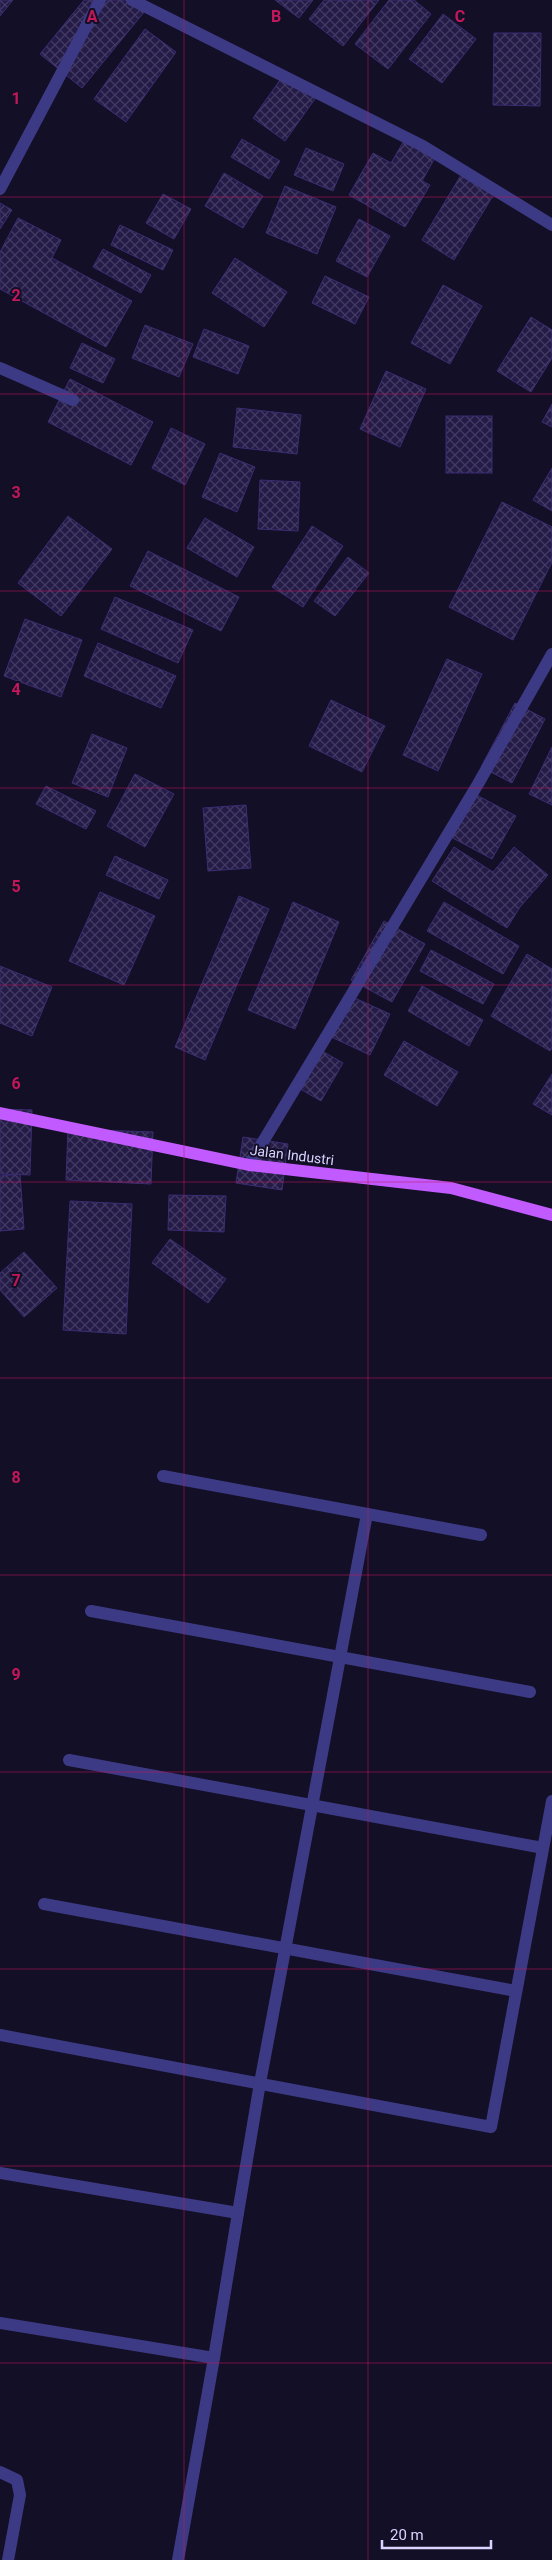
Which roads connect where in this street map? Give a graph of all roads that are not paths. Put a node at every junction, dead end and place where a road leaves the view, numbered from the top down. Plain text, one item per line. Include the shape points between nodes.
1 (100, 0) edge
2 (132, 0) edge
3 (0, 189) edge
4 (552, 225) edge
5 (0, 368) edge
6 (73, 400) dead end
7 (552, 654) edge
8 (0, 1113) edge
9 (249, 1165) junction
10 (552, 1215) edge
11 (163, 1476) dead end
12 (367, 1514) junction
13 (480, 1534) dead end
14 (91, 1610) dead end
15 (340, 1657) junction
16 (530, 1692) dead end
17 (69, 1760) dead end
18 (552, 1801) edge
19 (312, 1805) junction
20 (543, 1848) junction
21 (44, 1904) dead end
22 (285, 1949) junction
23 (516, 1991) junction
24 (0, 2036) edge
25 (260, 2083) junction
26 (0, 2173) edge
27 (238, 2213) junction
28 (0, 2323) edge
29 (214, 2358) junction
30 (0, 2472) edge
31 (8, 2560) edge
32 (178, 2560) edge

1 - 3 street
2 - 4 street via 423,146
5 - 6 street
7 - 9 street
8 - 9 main road, Jalan Industri
9 - 10 main road, Jalan Industri via 451,1188
11 - 12 street
12 - 13 street
12 - 15 street
14 - 15 street
15 - 16 street
15 - 19 street
17 - 19 street
18 - 20 street
19 - 20 street
19 - 22 street
20 - 23 street
21 - 22 street
22 - 23 street
22 - 25 street
23 - 25 street via 491,2126
24 - 25 street
25 - 27 street
26 - 27 street
27 - 29 street
28 - 29 street
29 - 32 street
30 - 31 street via 17,2480 20,2495

